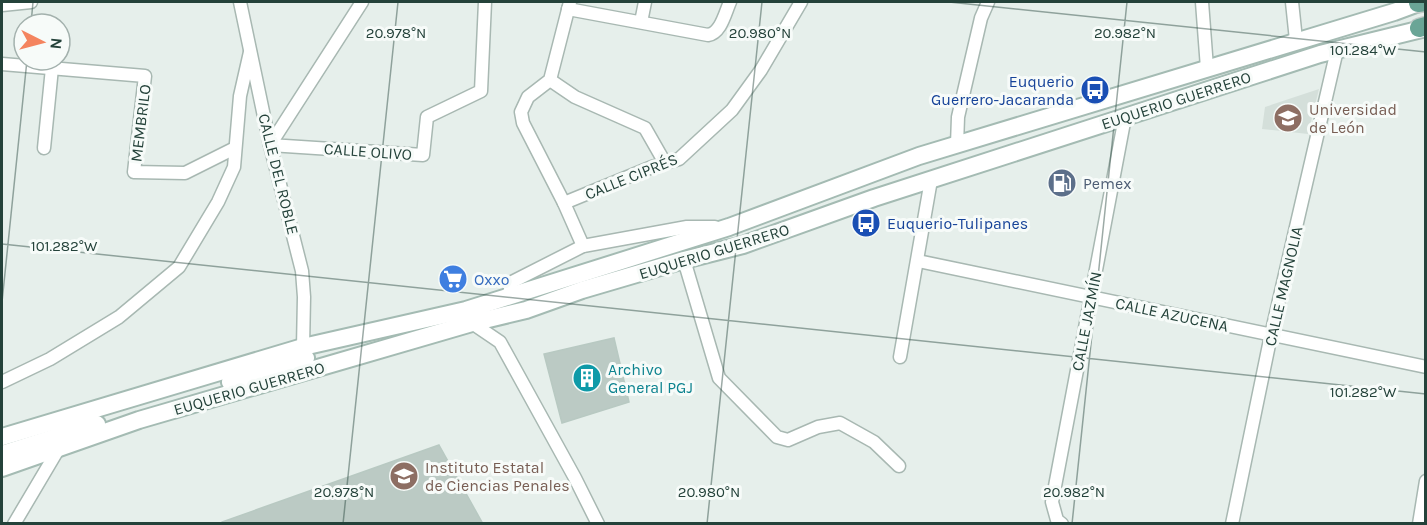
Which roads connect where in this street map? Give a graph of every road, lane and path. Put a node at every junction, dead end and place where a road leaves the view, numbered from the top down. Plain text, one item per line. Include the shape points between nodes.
1 (31, 2) edge
2 (240, 2) edge
3 (362, 2) edge
4 (485, 2) edge
5 (645, 2) edge
6 (730, 2) edge
7 (801, 2) edge
8 (988, 2) edge
9 (1202, 2) edge
10 (1292, 2) edge
11 (1421, 2) edge
12 (2, 5) edge
13 (569, 5) edge
14 (641, 22) junction
15 (1423, 28) edge
16 (1296, 40) junction
17 (1338, 50) junction
18 (250, 52) junction
19 (1207, 68) junction
20 (72, 70) edge
21 (52, 72) edge
22 (550, 80) junction
23 (1125, 117) junction
24 (270, 145) junction
25 (957, 145) junction
26 (44, 148) dead end
27 (235, 148) junction
28 (665, 163) junction
29 (931, 180) junction
30 (564, 203) junction
31 (729, 227) junction
32 (583, 246) junction
33 (684, 260) junction
34 (918, 261) junction
35 (1090, 296) junction
36 (508, 297) junction
37 (472, 322) junction
38 (370, 332) junction
39 (1271, 335) junction
40 (303, 347) junction
41 (900, 357) dead end
42 (1425, 368) edge
43 (2, 382) edge
44 (141, 415) junction
45 (71, 432) junction
46 (2, 437) edge
47 (59, 448) junction
48 (2, 454) edge
49 (899, 466) dead end
50 (2, 468) edge
51 (1425, 481) edge
52 (1057, 522) edge
53 (14, 524) edge
54 (598, 524) edge
55 (1232, 524) edge
56 (1419, 524) edge

1 - 12 street
2 - 18 street, CALLE DEL ROBLE
3 - 24 street
4 - 24 street, CALLE OLIVO via 481,91 427,117 423,155
5 - 14 street
6 - 14 street via 713,34
7 - 28 street, CALLE CIPRÉS via 732,110 679,159
8 - 25 street via 961,106
9 - 19 street
10 - 16 street
11 - 16 main road, EUQUERIO GUERRERO
13 - 14 street
13 - 22 street
15 - 17 main road, EUQUERIO GUERRERO
16 - 19 main road, EUQUERIO GUERRERO
17 - 23 main road, EUQUERIO GUERRERO
17 - 39 street, CALLE MAGNOLIA
18 - 24 street, CALLE DEL ROBLE
18 - 27 street via 240,96
19 - 25 main road, EUQUERIO GUERRERO
20 - 27 street, MEMBRILO via 145,76 134,172 185,172
21 - 26 street
22 - 28 street via 575,97 645,128
22 - 30 street via 528,97 521,112
23 - 29 main road, EUQUERIO GUERRERO
23 - 35 street, CALLE JAZMÍN
24 - 40 street, CALLE DEL ROBLE via 302,271
25 - 31 main road, EUQUERIO GUERRERO
27 - 43 street via 234,166 218,202 179,267 119,317 50,359
28 - 30 street, CALLE CIPRÉS
29 - 33 main road, EUQUERIO GUERRERO via 742,245
29 - 34 street
30 - 32 street
31 - 32 street via 687,227
31 - 36 main road, EUQUERIO GUERRERO
32 - 36 street via 512,282
33 - 37 main road, EUQUERIO GUERRERO
33 - 49 street via 719,378 777,437 788,440 818,427 840,423 874,442
34 - 35 street, CALLE AZUCENA
34 - 41 street
35 - 39 street, CALLE AZUCENA
35 - 52 street, CALLE JAZMÍN via 1053,502
36 - 38 main road, EUQUERIO GUERRERO
37 - 44 main road, EUQUERIO GUERRERO
37 - 54 street via 500,342
38 - 40 main road, EUQUERIO GUERRERO
38 - 44 main road via 329,351
39 - 42 street, CALLE AZUCENA
39 - 55 street, CALLE MAGNOLIA
40 - 46 main road, EUQUERIO GUERRERO
44 - 45 main road
44 - 47 main road, EUQUERIO GUERRERO
45 - 47 main road
45 - 48 main road
47 - 50 main road, EUQUERIO GUERRERO
47 - 53 street
51 - 56 street

